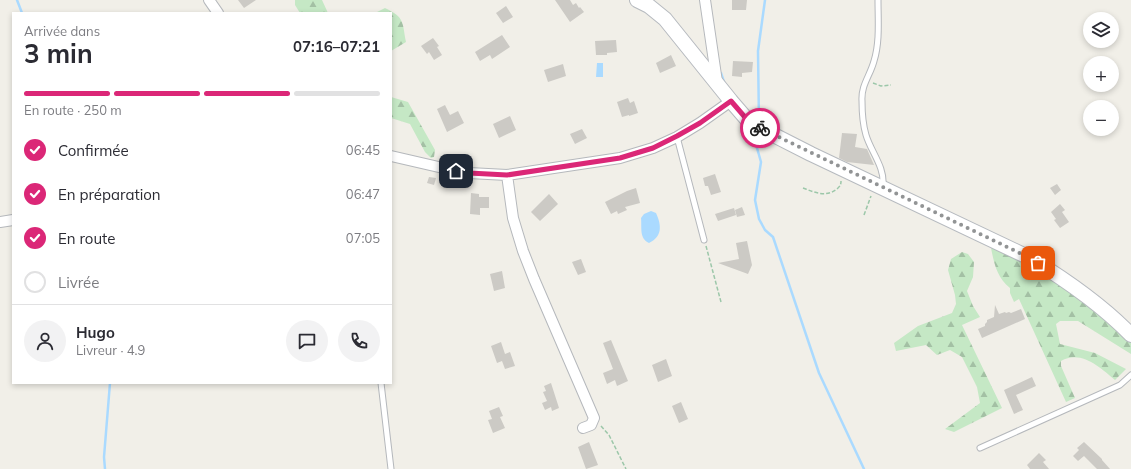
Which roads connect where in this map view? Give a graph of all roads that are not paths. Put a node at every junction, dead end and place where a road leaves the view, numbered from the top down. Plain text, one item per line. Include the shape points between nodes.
1 (209, 0) edge
2 (637, 0) edge
3 (705, 0) edge
4 (878, 0) edge
5 (217, 12) edge
6 (718, 84) junction
7 (731, 101) junction
8 (677, 136) junction
9 (392, 156) edge
10 (507, 175) junction
11 (878, 186) junction
12 (12, 220) edge
13 (0, 222) edge
14 (704, 240) road end
15 (1131, 335) edge
16 (1131, 375) edge
17 (381, 384) edge
18 (583, 428) dead end
19 (980, 448) dead end
20 (391, 469) edge

1 - 5 street
2 - 6 street via 665,19
3 - 6 street
4 - 11 lane via 875,60 863,85 862,100 866,134 884,178
6 - 7 street
7 - 8 street
7 - 11 street via 750,123
8 - 10 street via 653,148 620,158
8 - 14 lane
9 - 10 street via 456,171
10 - 18 street via 513,218 523,251 594,418 591,425
11 - 15 street via 1030,258 1117,320
12 - 13 street
16 - 19 lane via 1120,385
17 - 20 lane

